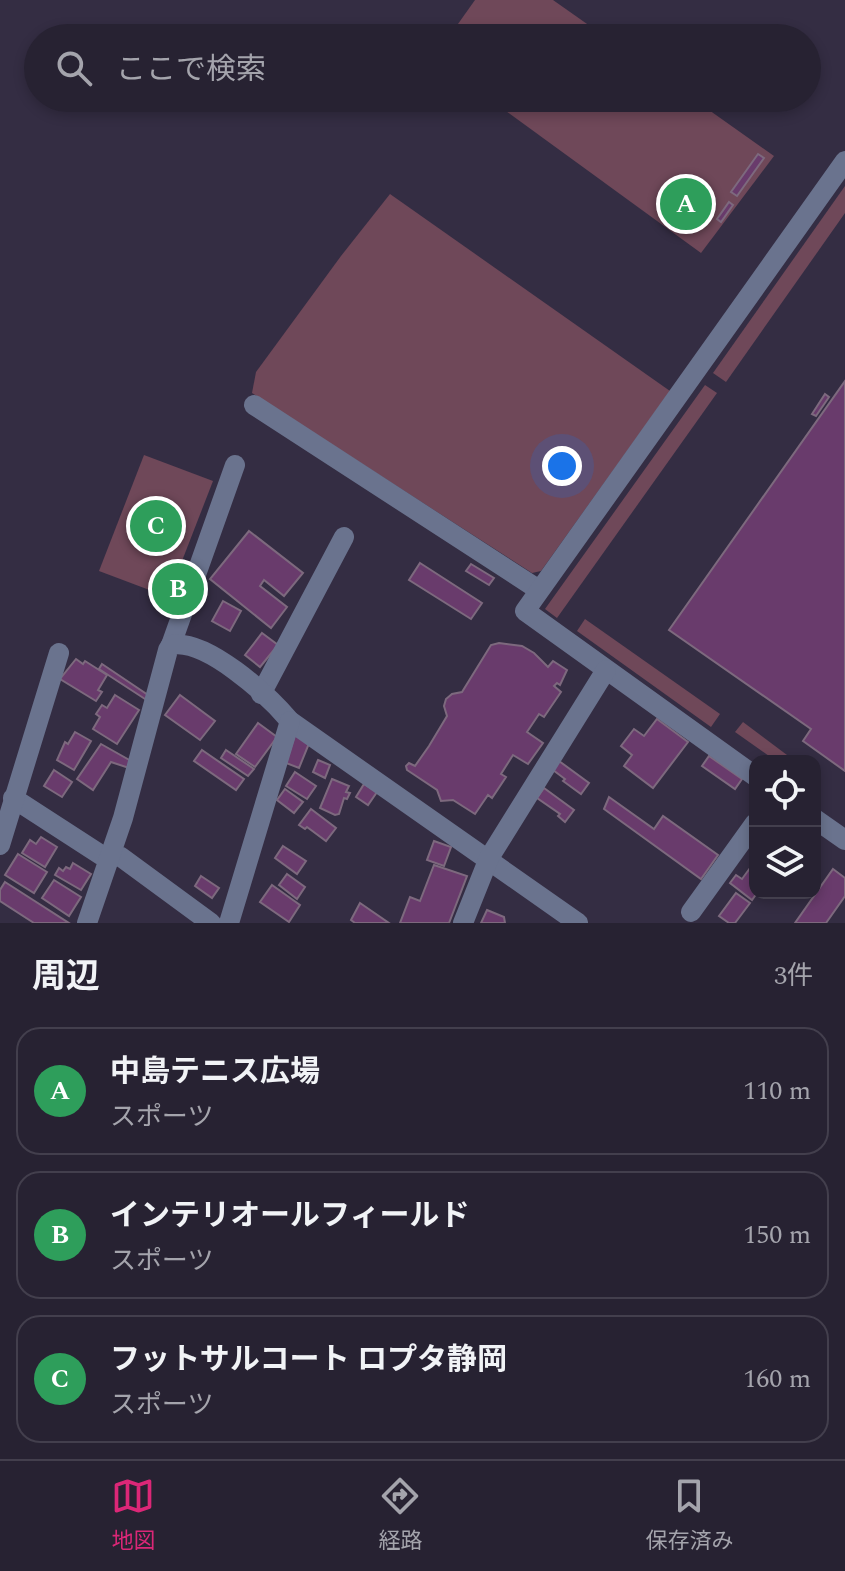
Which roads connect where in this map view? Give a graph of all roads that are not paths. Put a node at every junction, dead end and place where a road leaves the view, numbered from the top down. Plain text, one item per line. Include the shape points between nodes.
1 (845, 161) edge
2 (254, 405) dead end
3 (235, 465) dead end
4 (344, 537) dead end
5 (539, 590) junction
6 (171, 645) junction
7 (59, 653) dead end
8 (606, 670) junction
9 (261, 694) junction
10 (290, 721) junction
11 (749, 772) edge
12 (13, 798) junction
13 (821, 823) edge
14 (752, 827) edge
15 (845, 840) edge
16 (0, 845) edge
17 (109, 855) junction
18 (489, 858) junction
19 (687, 918) edge
20 (87, 923) edge
21 (211, 923) edge
22 (229, 923) edge
23 (463, 923) edge
24 (578, 923) edge
25 (710, 923) edge

1 - 5 street
2 - 5 street
3 - 6 street
4 - 9 street
5 - 8 street via 525,611
6 - 9 street via 205,649
6 - 17 street
7 - 12 street
8 - 11 street
8 - 18 street
9 - 10 street
10 - 18 street
10 - 22 street
12 - 16 street
12 - 17 street via 101,855
13 - 15 street
14 - 19 street
17 - 20 street
17 - 21 street via 121,857
18 - 23 street
18 - 24 street
19 - 25 street

